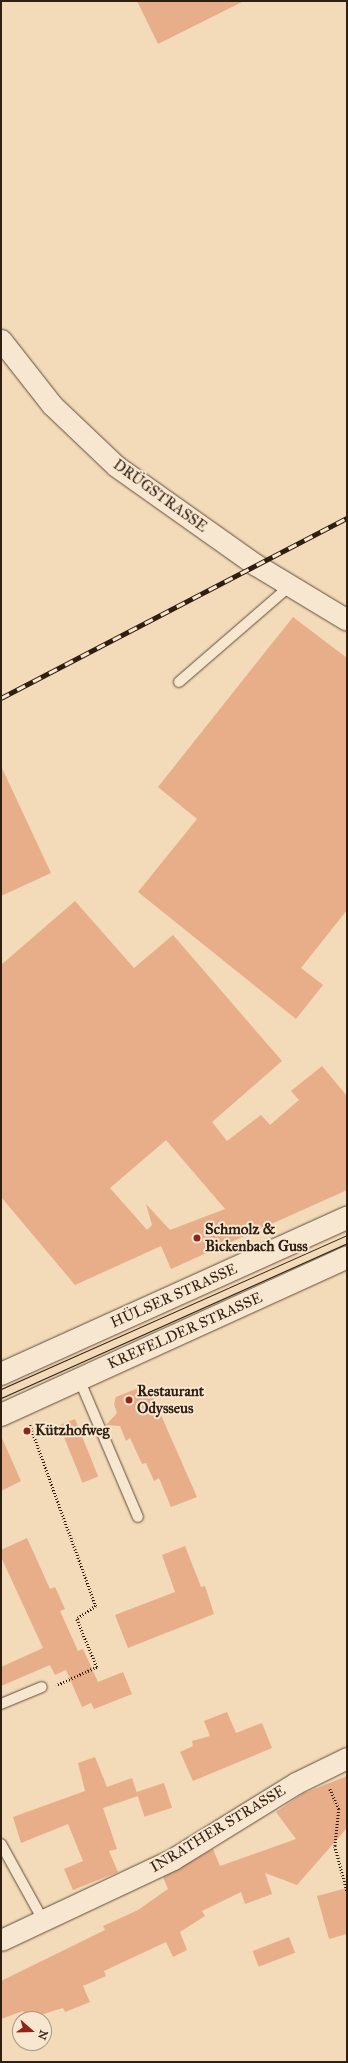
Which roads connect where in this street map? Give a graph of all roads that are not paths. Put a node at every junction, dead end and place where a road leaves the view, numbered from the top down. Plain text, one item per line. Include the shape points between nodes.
1 (1, 340) edge
2 (290, 586) junction
3 (347, 620) edge
4 (179, 682) dead end
5 (347, 1218) edge
6 (347, 1257) edge
7 (1, 1374) edge
8 (79, 1379) junction
9 (1, 1415) edge
10 (138, 1517) dead end
11 (42, 1686) road end
12 (1, 1704) edge
13 (347, 1758) edge
14 (1, 1844) edge
15 (43, 1920) junction
16 (1, 1940) edge

1 - 2 street, DRÜGSTRASSE via 52,405 116,466
2 - 3 street, DRÜGSTRASSE
2 - 4 lane
5 - 7 street, HÜLSER STRASSE
6 - 8 street, KREFELDER STRASSE
8 - 9 street, KREFELDER STRASSE
8 - 10 lane
11 - 12 lane
13 - 15 street, INRATHER STRASSE via 318,1772 173,1859
14 - 15 lane
15 - 16 street, INRATHER STRASSE

